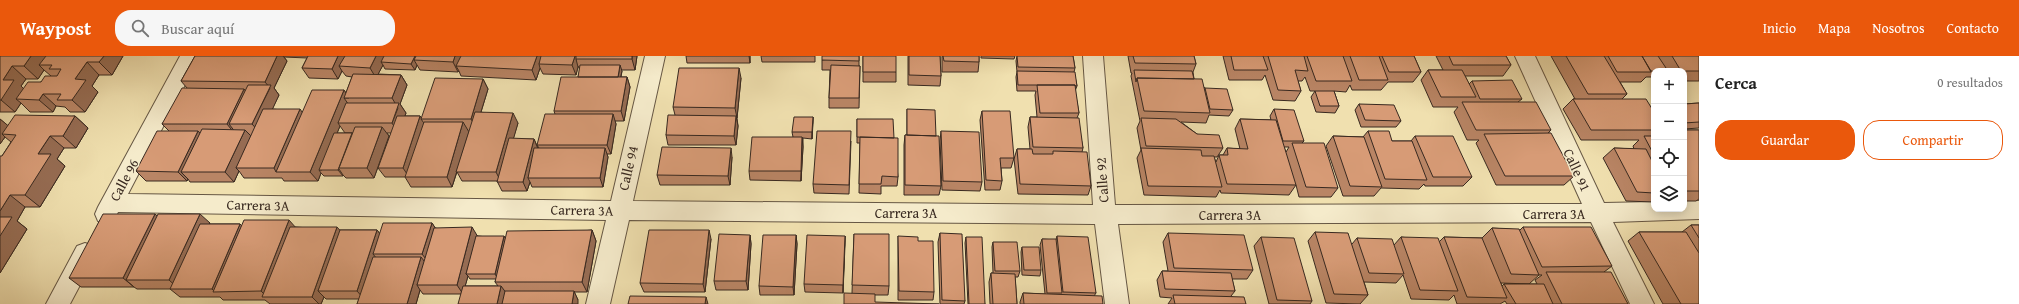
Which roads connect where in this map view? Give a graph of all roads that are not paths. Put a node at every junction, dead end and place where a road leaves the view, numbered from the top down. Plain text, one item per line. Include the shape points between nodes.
1 (190, 56) edge
2 (655, 56) edge
3 (1093, 56) edge
4 (1525, 56) edge
5 (112, 203) junction
6 (1699, 210) edge
7 (618, 211) junction
8 (1598, 214) junction
9 (1105, 215) junction
10 (58, 304) edge
11 (598, 304) edge
12 (1117, 304) edge
13 (1642, 304) edge

1 - 5 street, Calle 96
2 - 7 street, Calle 94
3 - 9 street, Calle 92
4 - 8 street, Calle 91
5 - 7 street, Carrera 3A
5 - 10 street, Calle 96
6 - 8 street, Carrera 3A
7 - 9 street, Carrera 3A
7 - 11 street, Calle 94
8 - 9 street, Carrera 3A
8 - 13 street, Calle 91
9 - 12 street, Calle 92

